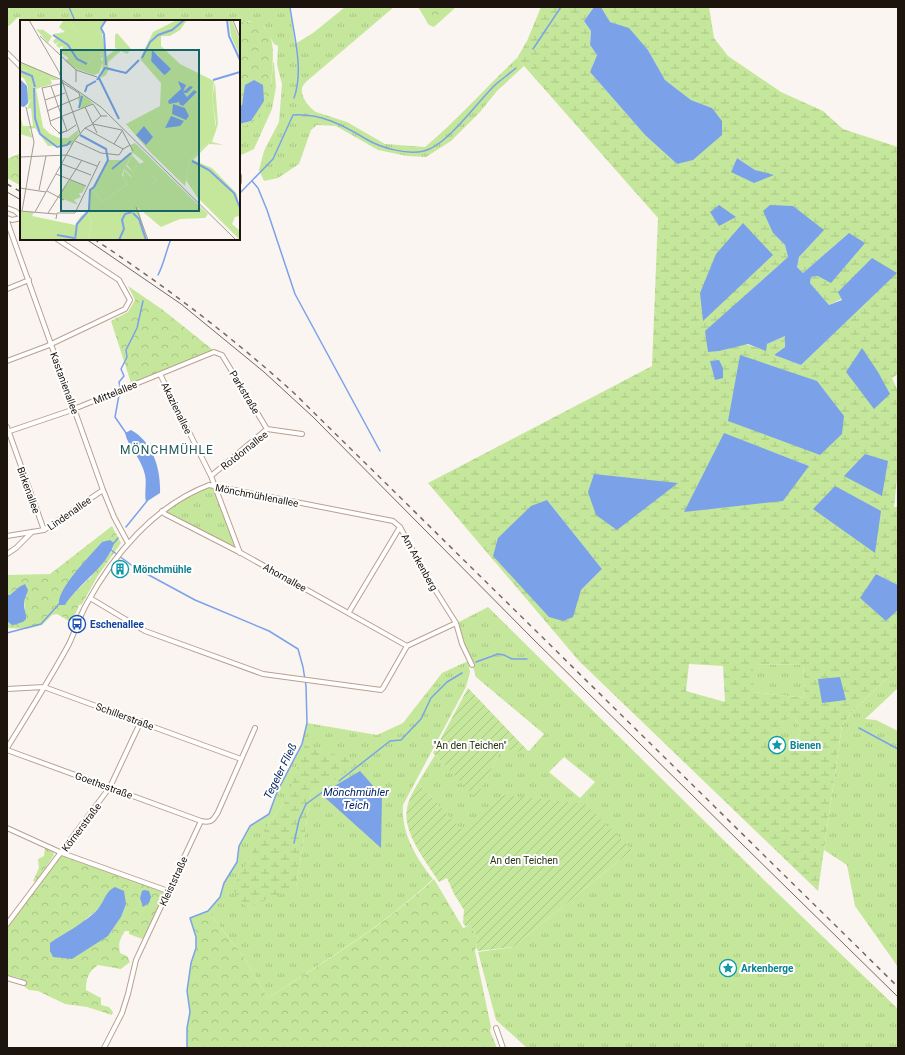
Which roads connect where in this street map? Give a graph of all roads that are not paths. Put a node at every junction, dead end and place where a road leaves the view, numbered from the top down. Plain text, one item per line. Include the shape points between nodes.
1 (7, 53) edge
2 (20, 65) edge
3 (7, 208) edge
4 (20, 216) edge
5 (20, 217) edge
6 (7, 220) edge
7 (59, 240) edge
8 (29, 280) junction
9 (7, 289) edge
10 (50, 343) junction
11 (222, 355) joint
12 (7, 361) edge
13 (160, 374) junction
14 (74, 409) junction
15 (267, 429) junction
16 (8, 430) edge
17 (302, 434) dead end
18 (211, 476) junction
19 (216, 487) junction
20 (103, 490) junction
21 (162, 510) junction
22 (400, 527) junction
23 (44, 530) junction
24 (33, 532) junction
25 (7, 536) edge
26 (128, 543) junction
27 (240, 553) junction
28 (7, 554) edge
29 (90, 598) junction
30 (349, 612) junction
31 (456, 623) junction
32 (407, 646) junction
33 (472, 665) dead end
34 (44, 687) junction
35 (7, 689) edge
36 (142, 721) junction
37 (255, 728) dead end
38 (7, 749) edge
39 (241, 759) junction
40 (110, 787) junction
41 (201, 821) junction
42 (7, 828) edge
43 (62, 853) junction
44 (168, 891) junction
45 (7, 924) edge
46 (7, 978) edge
47 (24, 983) dead end
48 (496, 1028) dead end
49 (104, 1048) edge
50 (503, 1048) edge

1 - 2 street
3 - 4 street
5 - 6 street
6 - 8 street, Kastanienallee
7 - 10 street via 119,280 130,300 125,309
8 - 9 street
8 - 10 street, Kastanienallee
10 - 12 street
10 - 14 street, Kastanienallee
11 - 13 street, Mittelallee via 214,352
11 - 15 street, Parkstraße
13 - 14 street, Mittelallee
13 - 18 street, Akazienallee
14 - 16 street, Mittelallee
14 - 20 street, Kastanienallee
15 - 17 street, Rotdornallee
15 - 18 street, Rotdornallee
16 - 23 street, Birkenallee
18 - 19 street, Akazienallee
19 - 21 street, Mönchmühlenallee via 209,485 197,489
19 - 22 street, Mönchmühlenallee via 393,521
19 - 27 street, Akazienallee
20 - 23 street, Lindenallee
20 - 26 street, Kastanienallee
21 - 26 street, Mönchmühlenallee
21 - 27 street, Ahornallee via 165,514
22 - 30 street, Am Arkenberg
22 - 31 street, Am Arkenberg
23 - 24 street, Lindenallee
24 - 25 street, Lindenallee
24 - 28 street
26 - 29 street, Mönchmühlenallee
27 - 30 street, Ahornallee
29 - 32 street via 145,631 263,674 307,681 380,690
29 - 34 street, Mönchmühlenallee
30 - 32 street, Ahornallee
31 - 32 street
31 - 33 street, Am Arkenberg
34 - 35 street, Schillerstraße
34 - 36 street, Schillerstraße
34 - 38 street, Mönchmühlenallee
36 - 39 street, Schillerstraße
36 - 40 street, Körnerstraße
37 - 39 street
38 - 40 street, Goethestraße
39 - 41 street via 214,820
40 - 41 street, Goethestraße
40 - 43 street, Körnerstraße
41 - 44 street, Kleiststraße
42 - 43 street
43 - 44 street
43 - 45 street, Körnerstraße
44 - 49 street, Kleiststraße via 136,960 122,1013
46 - 47 street
48 - 50 street

